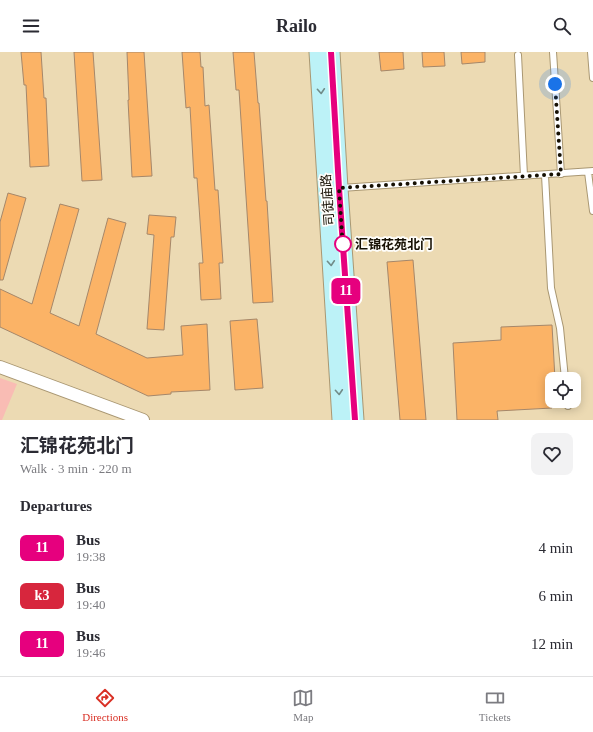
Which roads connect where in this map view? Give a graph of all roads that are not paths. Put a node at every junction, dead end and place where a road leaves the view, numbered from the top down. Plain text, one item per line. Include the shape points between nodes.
1 (318, 52) edge
2 (331, 52) edge
3 (553, 52) edge
4 (591, 52) edge
5 (518, 55) dead end
6 (593, 78) edge
7 (590, 172) edge
8 (561, 174) junction
9 (545, 175) junction
10 (524, 176) junction
11 (339, 188) junction
12 (593, 211) edge
13 (0, 367) edge
14 (564, 372) edge
15 (143, 420) edge
16 (341, 420) edge
17 (355, 420) edge

1 -> 16 main road, 司徒庙路
2 - 11 main road, 司徒庙路
3 - 8 lane
4 - 6 lane
5 - 10 lane
7 - 8 lane
7 - 12 lane
8 - 9 lane
9 - 10 lane
9 - 14 lane via 551,288 560,328
10 - 11 lane
11 - 17 main road, 司徒庙路
13 - 15 street

